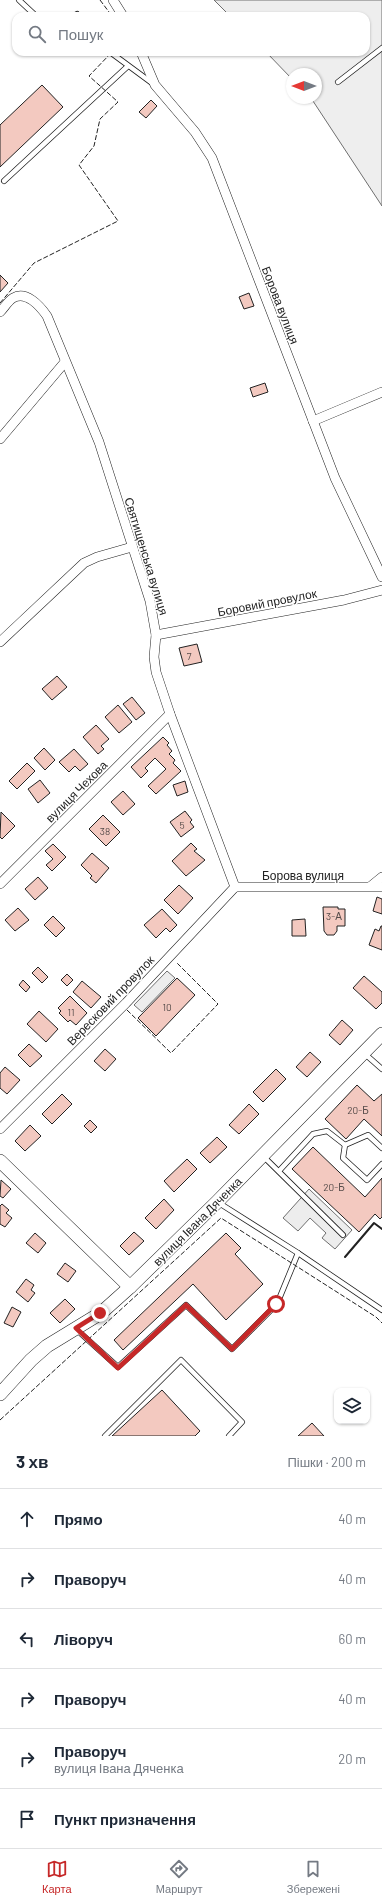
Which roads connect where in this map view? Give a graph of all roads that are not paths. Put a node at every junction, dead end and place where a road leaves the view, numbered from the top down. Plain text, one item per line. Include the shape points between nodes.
1 (19, 0) edge
2 (113, 0) edge
3 (32, 12) edge
4 (120, 12) edge
5 (382, 48) edge
6 (115, 56) edge
7 (142, 56) edge
8 (128, 66) junction
9 (338, 82) dead end
10 (155, 85) junction
11 (4, 181) dead end
12 (0, 312) edge
13 (65, 362) junction
14 (382, 392) edge
15 (313, 421) junction
16 (0, 439) edge
17 (132, 547) junction
18 (382, 577) edge
19 (382, 590) edge
20 (156, 635) junction
21 (0, 642) edge
22 (170, 714) junction
23 (382, 877) edge
24 (0, 884) edge
25 (371, 886) junction
26 (235, 887) junction
27 (382, 887) edge
28 (382, 1034) edge
29 (364, 1052) junction
30 (382, 1068) edge
31 (0, 1129) edge
32 (345, 1145) junction
33 (382, 1148) edge
34 (263, 1156) junction
35 (0, 1161) edge
36 (382, 1164) edge
37 (279, 1171) junction
38 (217, 1202) junction
39 (343, 1235) dead end
40 (298, 1253) junction
41 (130, 1287) junction
42 (382, 1310) edge
43 (76, 1328) junction
44 (0, 1394) edge
45 (105, 1436) edge
46 (228, 1436) edge

1 - 3 lane
2 - 4 street
5 - 9 lane
6 - 8 lane
7 - 10 street, Борова вулиця
8 - 10 lane
8 - 11 lane
10 - 15 street, Борова вулиця via 195,132 212,158
12 - 13 street, Святищенська вулиця via 12,298 29,298 38,304 47,316
13 - 16 street
13 - 17 street, Святищенська вулиця via 99,442
14 - 15 street
15 - 18 street, Борова вулиця via 335,478
17 - 20 street, Святищенська вулиця via 150,601
17 - 21 street via 84,563
19 - 20 street, Боровий провулок via 344,600
20 - 22 street, Святищенська вулиця via 156,672
22 - 24 street, вулиця Чехова
22 - 26 street, Святищенська вулиця
23 - 25 street
25 - 26 street, Борова вулиця
25 - 27 street, Борова вулиця
26 - 31 street, Вересковий провулок via 126,1003
28 - 29 street, вулиця Івана Дяченка
29 - 30 lane
29 - 34 street, вулиця Івана Дяченка
32 - 33 lane via 368,1135
32 - 36 lane via 343,1158 367,1180
32 - 37 lane via 327,1131 313,1134
34 - 37 lane
34 - 38 street, вулиця Івана Дяченка
35 - 41 street
37 - 39 lane
38 - 40 lane
38 - 41 street, вулиця Івана Дяченка
40 - 42 lane
40 - 43 lane via 276,1304 232,1349 186,1305 118,1368
41 - 43 street, вулиця Івана Дяченка via 100,1313
43 - 44 street, вулиця Івана Дяченка via 47,1346
45 - 46 lane via 181,1360 242,1422

